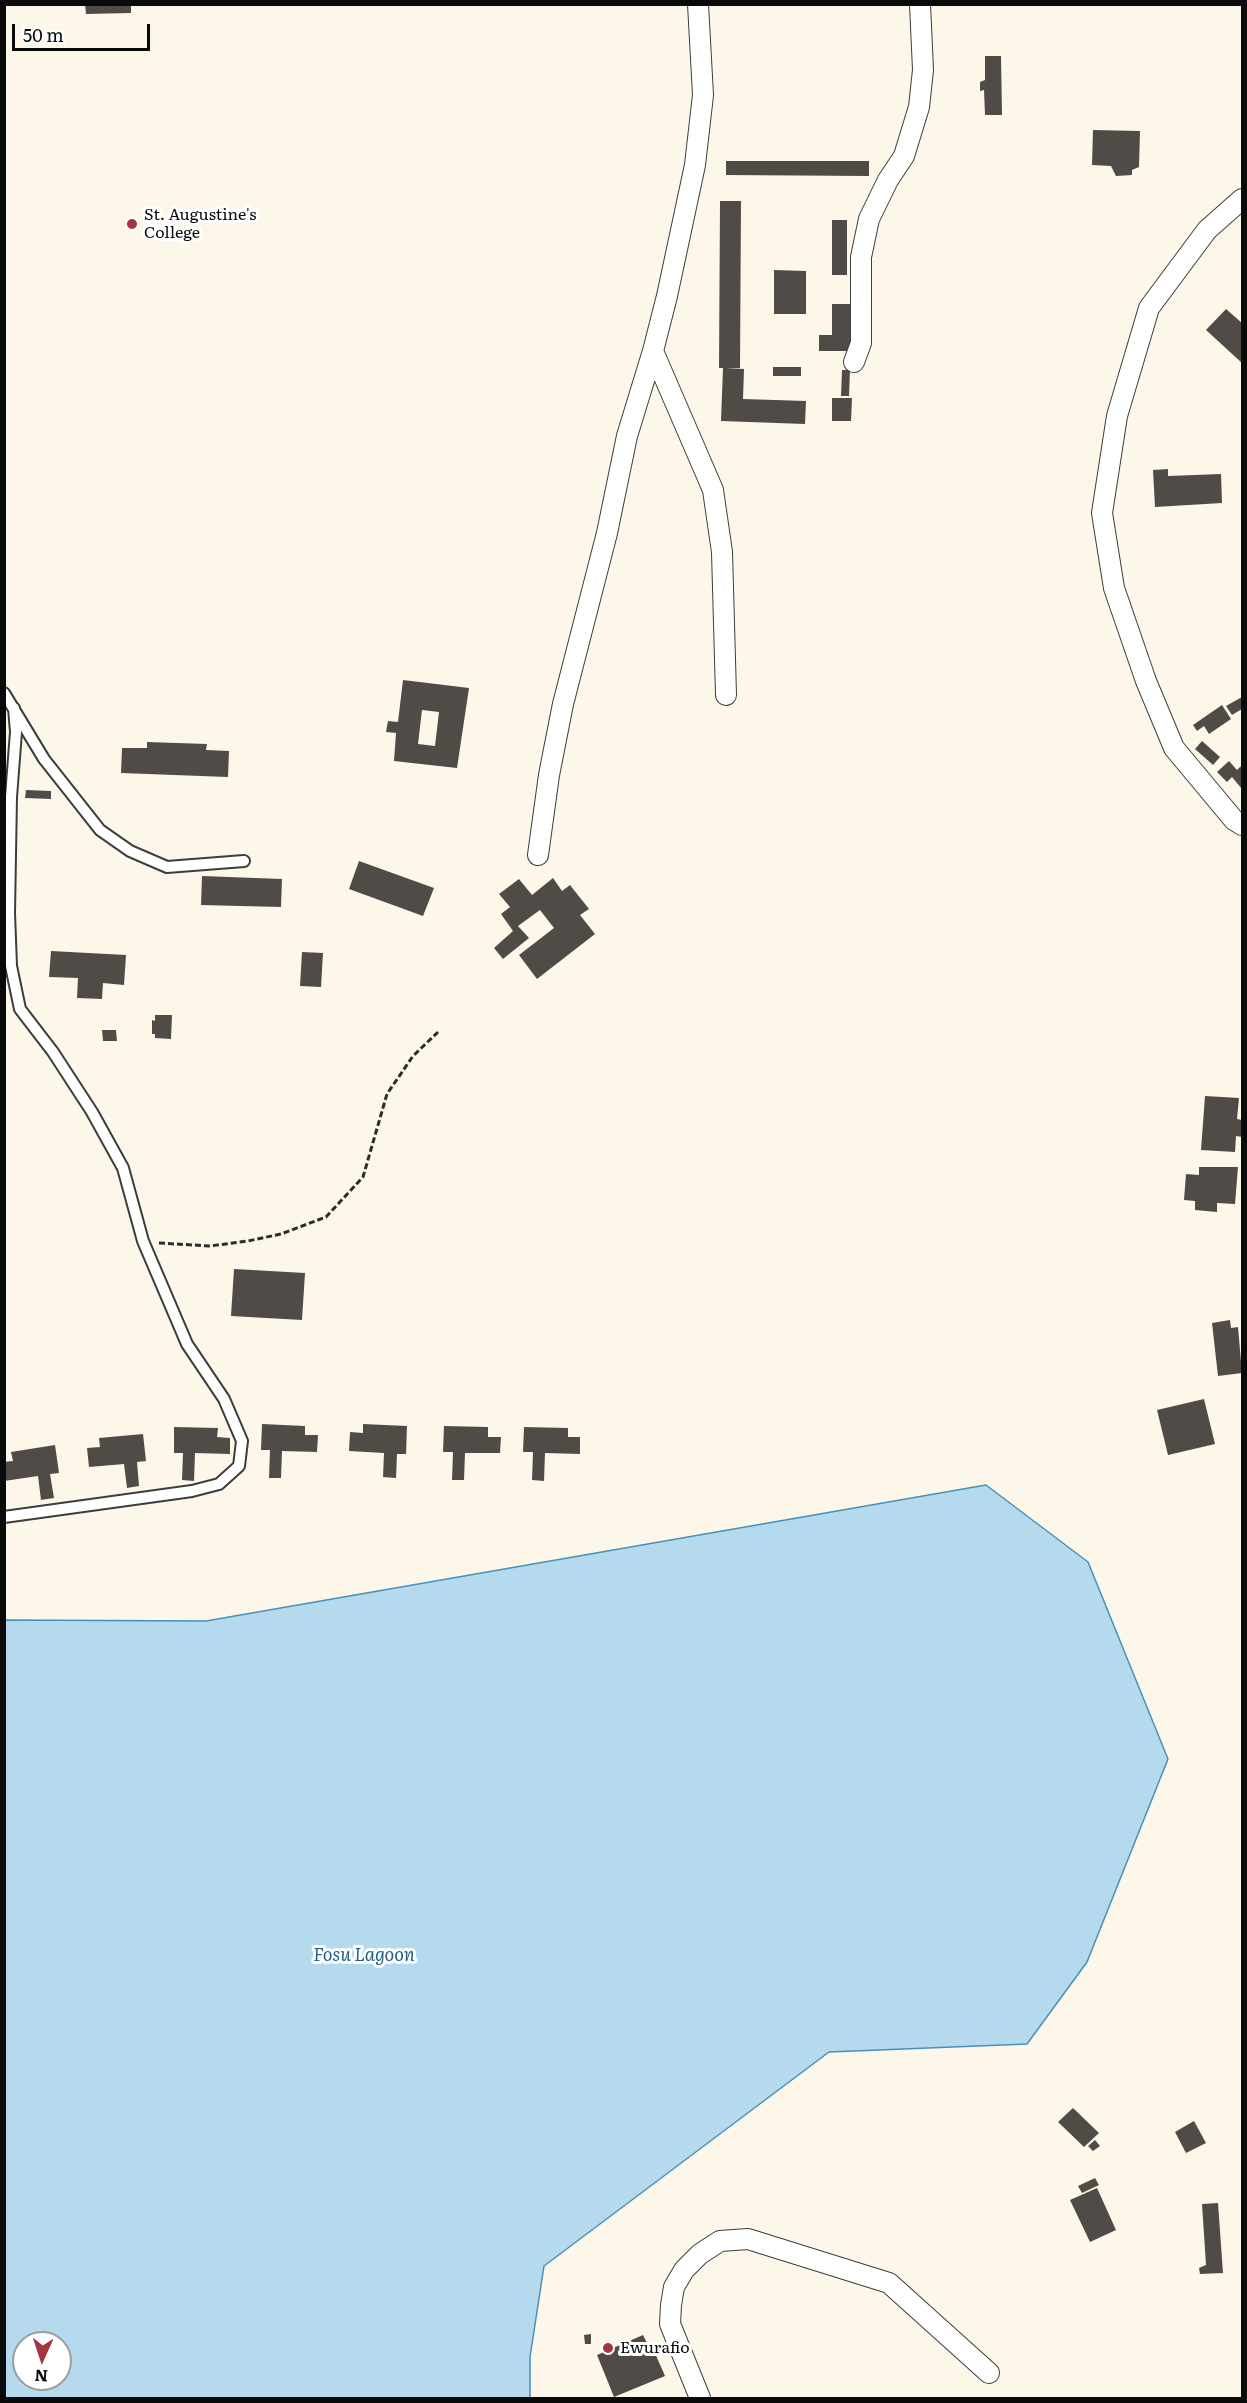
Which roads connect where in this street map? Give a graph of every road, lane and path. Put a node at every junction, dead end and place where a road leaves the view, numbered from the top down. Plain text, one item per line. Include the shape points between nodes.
1 (698, 4) edge
2 (920, 4) edge
3 (1242, 199) edge
4 (653, 351) junction
5 (854, 362) dead end
6 (4, 693) edge
7 (726, 695) dead end
8 (14, 708) junction
9 (10, 776) edge
10 (1242, 825) edge
11 (538, 855) dead end
12 (244, 861) dead end
13 (438, 1032) dead end
14 (142, 1241) junction
15 (4, 1516) edge
16 (989, 2373) dead end
17 (700, 2398) edge

1 - 4 street via 703,95 695,165
2 - 5 street via 920,107 904,156 869,219 861,257 861,344
3 - 10 street via 1207,230 1149,308 1117,416 1102,513 1114,588 1174,748
4 - 7 street via 713,490 722,552
4 - 11 street via 627,436 607,533 563,704
6 - 8 lane
8 - 9 lane via 16,732
8 - 12 lane via 44,759 100,830 130,851 167,867
9 - 14 lane via 11,966 20,1009 92,1112 123,1168
13 - 14 path via 413,1056 387,1094 363,1177 326,1217 281,1234 210,1246
14 - 15 lane via 187,1344 224,1399 242,1441 239,1466 219,1484 192,1491
16 - 17 street via 889,2283 748,2239 720,2241 684,2270 674,2287 671,2305 670,2324

